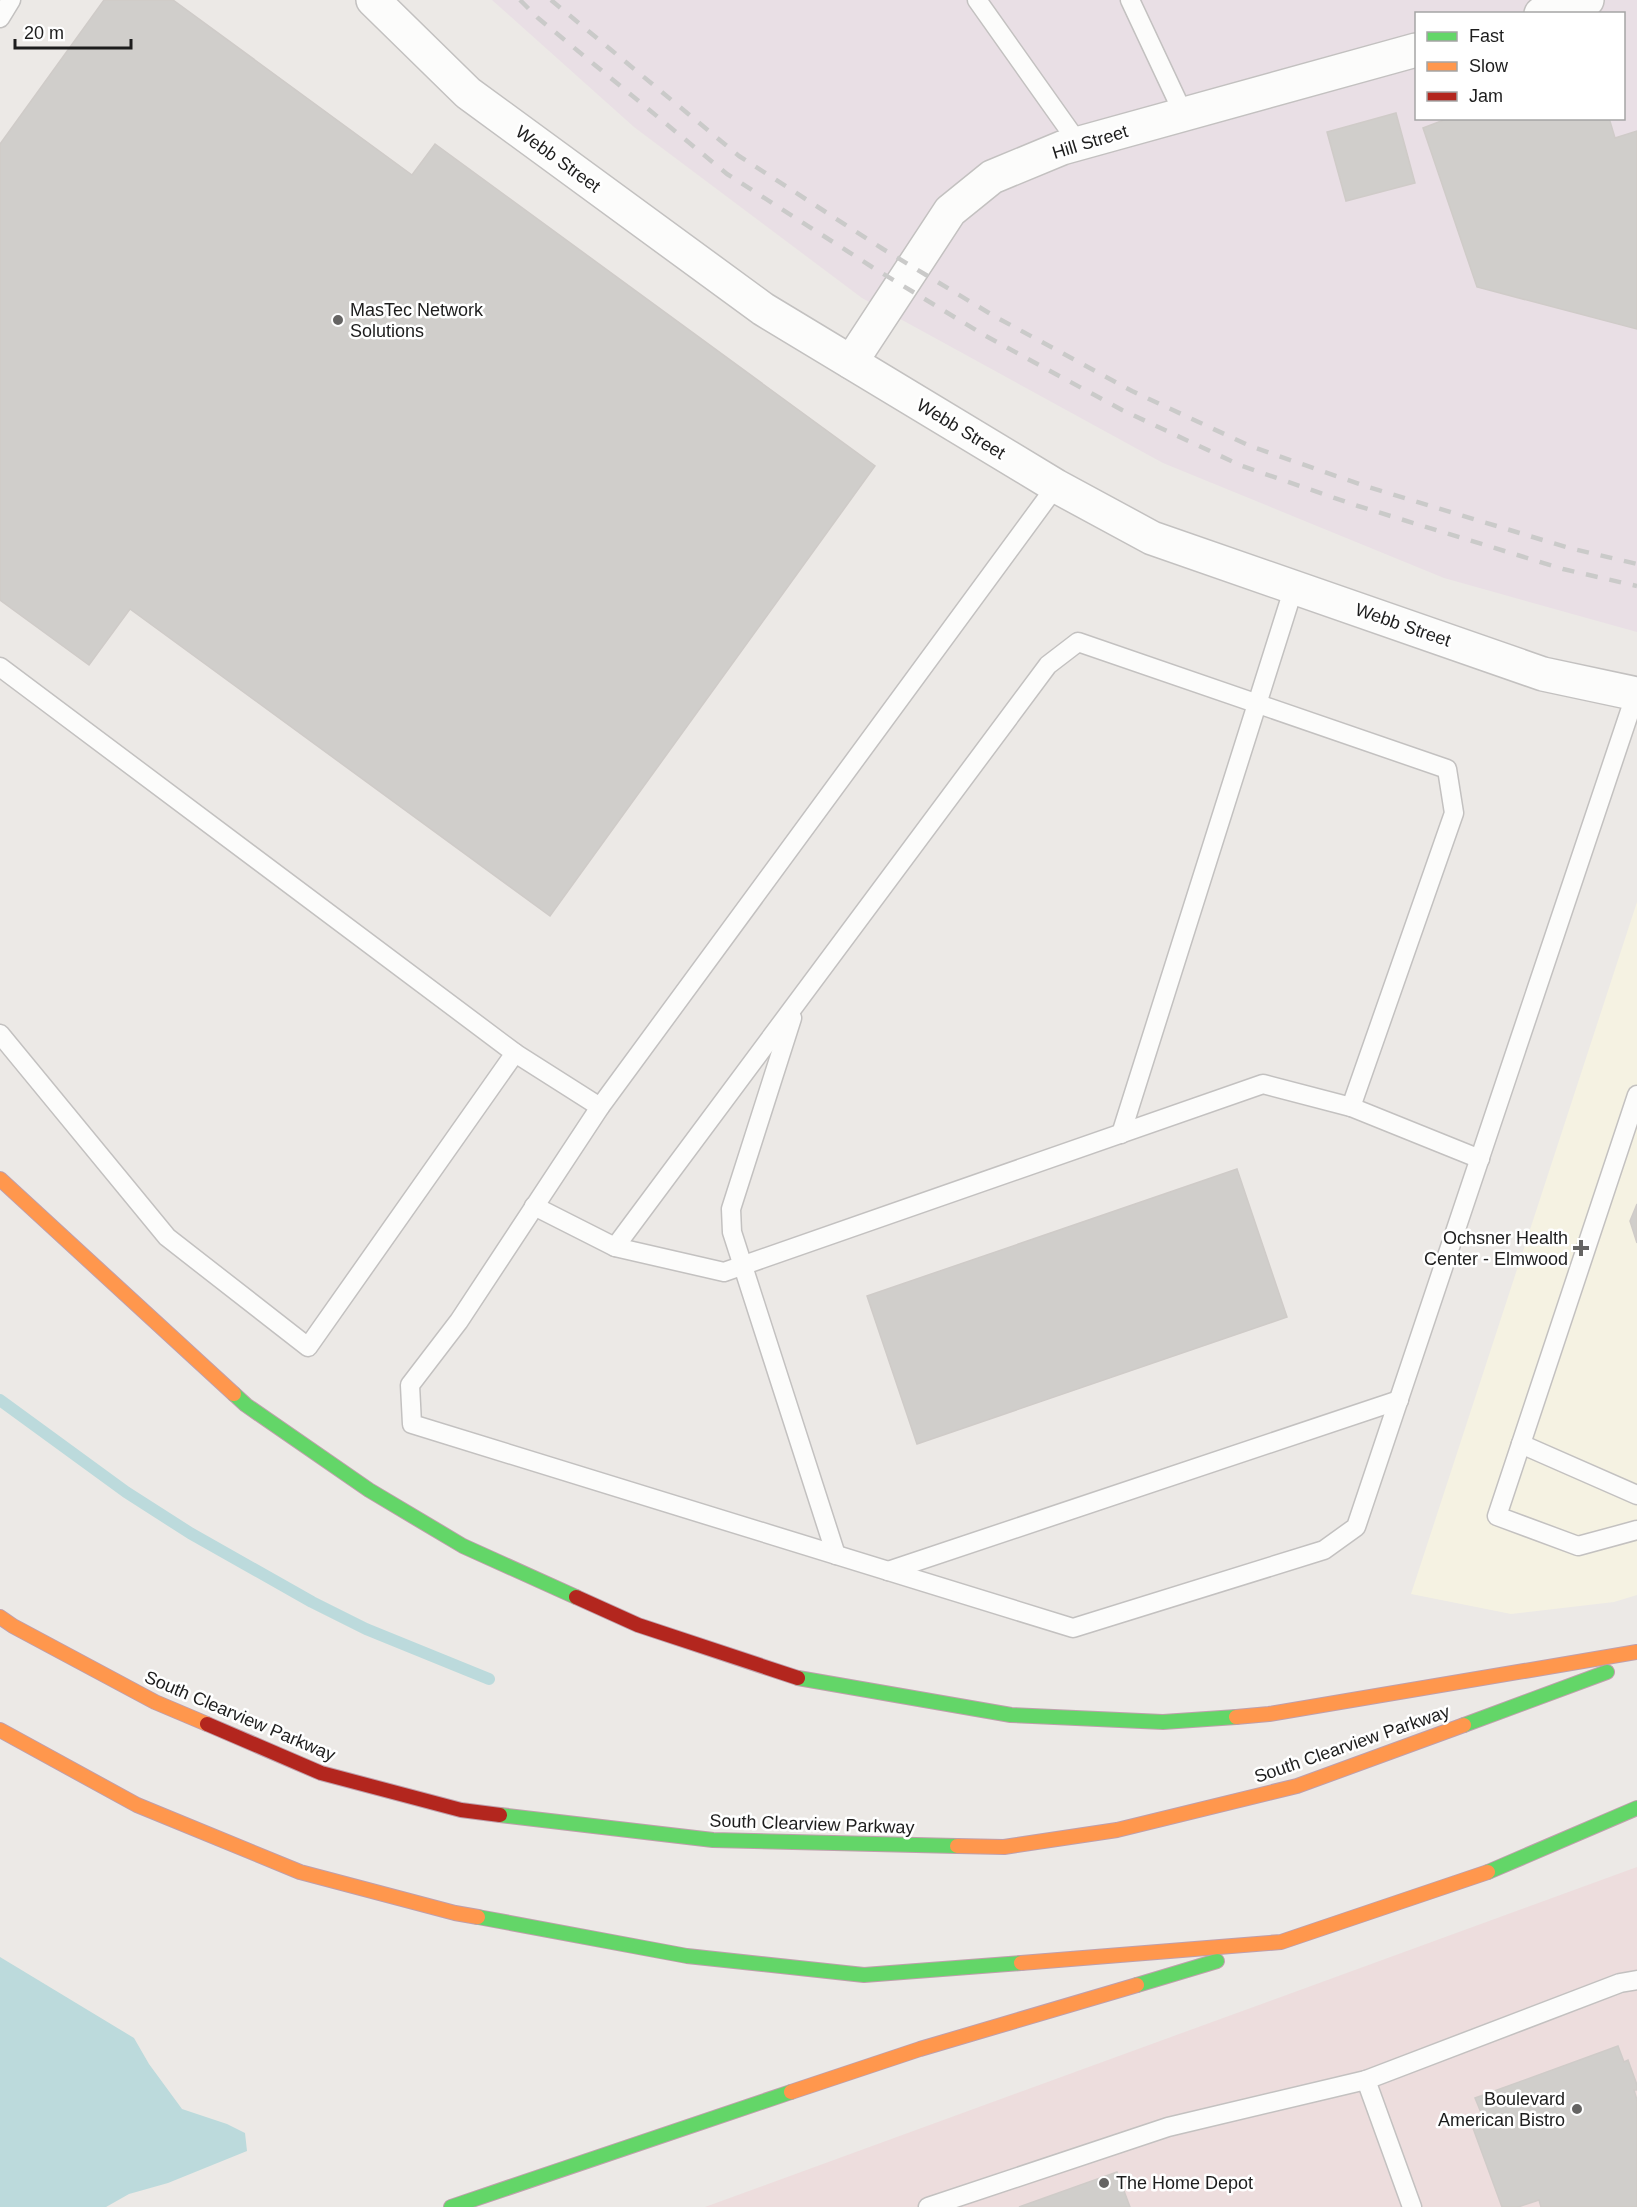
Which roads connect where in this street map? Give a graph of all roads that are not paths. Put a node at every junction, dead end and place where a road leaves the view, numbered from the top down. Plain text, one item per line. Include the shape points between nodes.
1 (11, 0) edge
2 (373, 0) edge
3 (977, 0) edge
4 (1130, 0) edge
5 (1587, 0) edge
6 (1548, 12) edge
7 (0, 18) edge
8 (1415, 50) edge
9 (1184, 115) junction
10 (1079, 144) junction
11 (851, 362) junction
12 (1056, 486) junction
13 (1294, 587) junction
14 (0, 667) edge
15 (1637, 693) edge
16 (1257, 704) junction
17 (796, 1003) junction
18 (0, 1034) edge
19 (516, 1053) junction
20 (1637, 1095) edge
21 (600, 1107) junction
22 (1351, 1107) junction
23 (1121, 1134) junction
24 (1480, 1159) junction
25 (0, 1179) edge
26 (534, 1206) junction
27 (615, 1247) junction
28 (744, 1266) junction
29 (1399, 1400) junction
30 (1521, 1444) junction
31 (1637, 1495) edge
32 (1637, 1530) edge
33 (836, 1555) junction
34 (888, 1571) junction
35 (0, 1617) edge
36 (1637, 1652) edge
37 (1637, 1661) edge
38 (0, 1730) edge
39 (1637, 1808) edge
40 (1281, 1942) junction
41 (1637, 1980) edge
42 (1366, 2080) junction
43 (451, 2207) edge
44 (928, 2207) edge
45 (1412, 2207) edge

1 - 7 lane
2 - 11 street, Webb Street via 468,93 763,309
3 - 10 lane
4 - 9 lane
5 - 6 street
8 - 9 street, Hill Street
9 - 10 street, Hill Street
10 - 11 street, Hill Street via 992,177 950,211
11 - 12 street, Webb Street
12 - 13 street, Webb Street via 1152,538
12 - 21 lane
13 - 15 street, Webb Street via 1543,674
13 - 16 lane
14 - 19 lane
15 - 24 lane
16 - 17 lane via 1078,642 1048,665
16 - 22 lane via 1447,769 1454,813
16 - 23 lane
17 - 27 lane
17 - 28 lane via 731,1209 732,1232
18 - 19 lane via 167,1237 308,1347
19 - 21 lane
20 - 30 lane
21 - 26 lane
22 - 23 lane via 1263,1084
22 - 24 lane
23 - 28 lane
24 - 29 lane
25 - 36 highway via 246,1405 369,1490 463,1546 638,1625 802,1679 1011,1714 1163,1722 1269,1714
26 - 27 lane
26 - 33 lane via 459,1321 410,1385 412,1424
27 - 28 lane via 724,1272
28 - 33 lane
29 - 34 lane
29 - 34 lane via 1356,1527 1324,1550 1073,1628
30 - 31 lane
30 - 32 lane via 1497,1516 1578,1546
33 - 34 lane
35 - 37 highway, South Clearview Parkway via 155,1702 321,1773 461,1810 713,1840 1004,1847 1117,1830 1297,1786
38 - 40 highway via 137,1805 300,1872 455,1913 687,1956 864,1975
39 - 40 highway via 1473,1878
40 - 43 highway via 920,2049
41 - 42 lane via 1620,1983
42 - 44 lane via 1168,2127
42 - 45 lane

